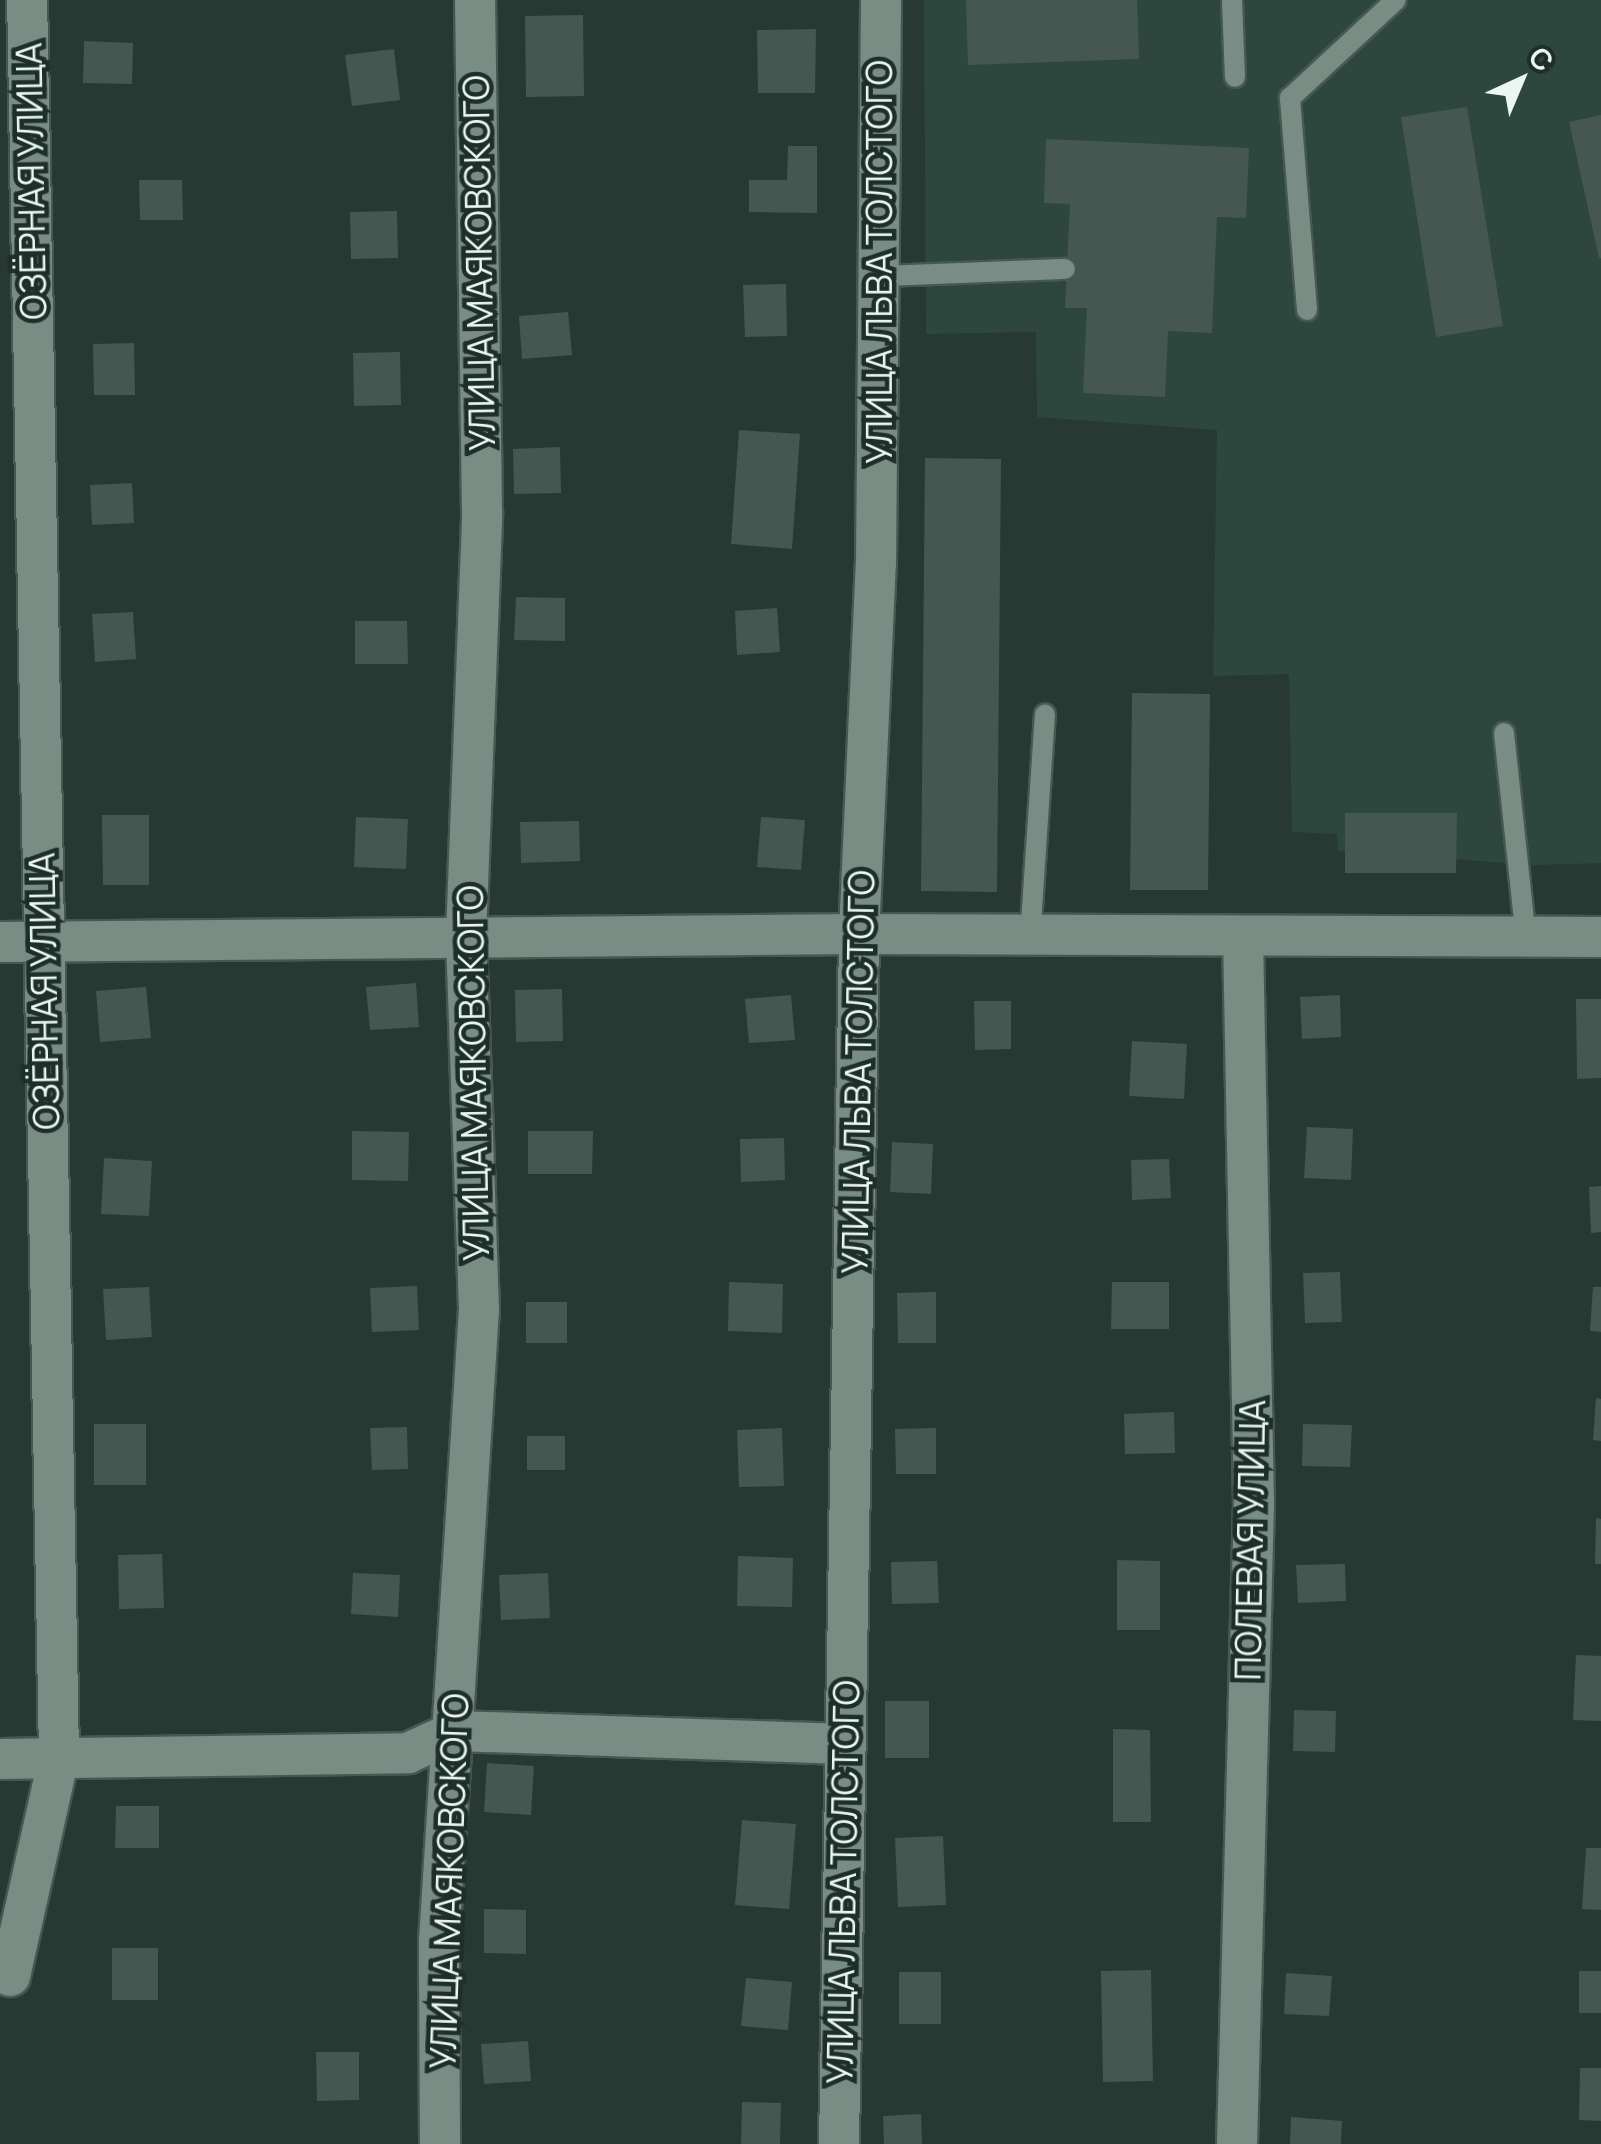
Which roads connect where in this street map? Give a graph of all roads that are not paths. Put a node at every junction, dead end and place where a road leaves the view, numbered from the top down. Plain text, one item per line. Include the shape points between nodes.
1 (27, 0) edge
2 (476, 0) edge
3 (881, 0) edge
4 (1232, 0) edge
5 (1396, 0) edge
6 (1236, 77) dead end
7 (1065, 269) dead end
8 (881, 276) junction
9 (1306, 310) dead end
10 (1044, 714) dead end
11 (1504, 733) dead end
12 (859, 934) junction
13 (1244, 937) junction
14 (1601, 937) edge
15 (466, 938) junction
16 (1030, 939) junction
17 (42, 940) junction
18 (1526, 940) junction
19 (0, 942) edge
20 (456, 1731) junction
21 (846, 1744) junction
22 (59, 1756) junction
23 (0, 1759) edge
24 (10, 1976) dead end
25 (440, 2144) edge
26 (839, 2144) edge
27 (1237, 2144) edge

1 - 17 street, ОЗЁРНАЯ УЛИЦА
2 - 15 street, УЛИЦА МАЯКОВСКОГО via 482,512
3 - 8 street, УЛИЦА ЛЬВА ТОЛСТОГО
4 - 6 lane
5 - 9 lane via 1290,98
7 - 8 lane
8 - 12 street, УЛИЦА ЛЬВА ТОЛСТОГО
10 - 16 lane
11 - 18 lane
12 - 15 street
12 - 16 street
12 - 21 street, УЛИЦА ЛЬВА ТОЛСТОГО
13 - 16 street
13 - 18 street
13 - 27 street, ПОЛЕВАЯ УЛИЦА via 1254,1505
14 - 18 street
15 - 17 street
15 - 20 street, УЛИЦА МАЯКОВСКОГО via 479,1310 463,1494
17 - 19 street
17 - 22 street, ОЗЁРНАЯ УЛИЦА
20 - 21 street
20 - 22 street via 408,1753
20 - 25 street, УЛИЦА МАЯКОВСКОГО via 439,1941
21 - 26 street, УЛИЦА ЛЬВА ТОЛСТОГО
22 - 23 street
22 - 24 street, ОЗЁРНАЯ УЛИЦА

